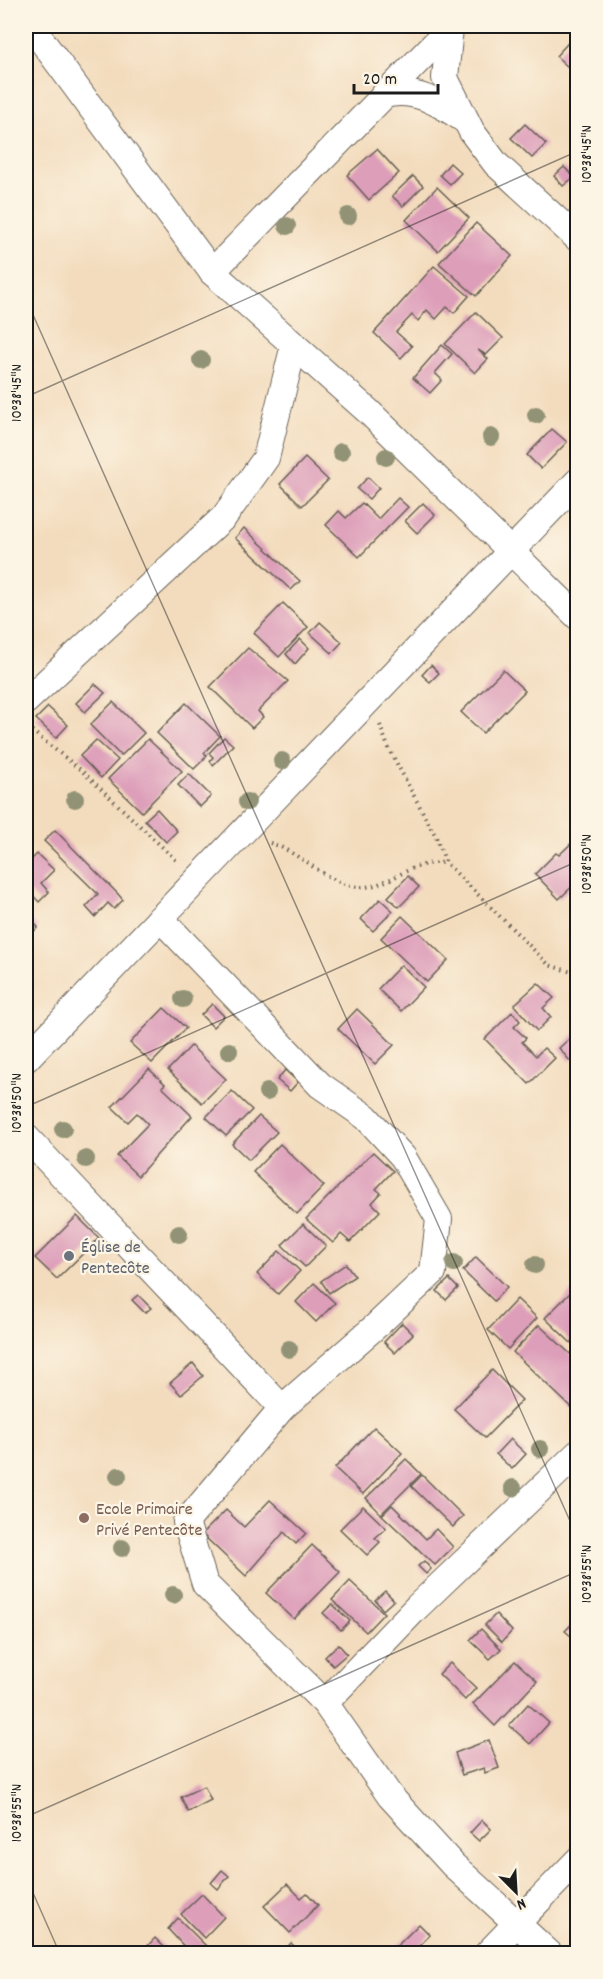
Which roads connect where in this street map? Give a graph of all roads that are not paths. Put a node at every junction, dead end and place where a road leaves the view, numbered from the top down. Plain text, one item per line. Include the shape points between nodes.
1 (31, 26) edge
2 (451, 27) edge
3 (384, 95) junction
4 (467, 122) junction
5 (578, 239) edge
6 (212, 272) junction
7 (294, 345) junction
8 (578, 481) edge
9 (509, 552) junction
10 (578, 617) edge
11 (26, 701) edge
12 (160, 918) junction
13 (26, 1059) edge
14 (26, 1137) edge
15 (282, 1408) junction
16 (578, 1453) edge
17 (325, 1703) junction
18 (578, 1860) edge
19 (517, 1921) junction
20 (487, 1953) edge
21 (550, 1953) edge

1 - 6 street
2 - 3 street
2 - 4 street via 445,78
3 - 4 street via 400,91 433,100
3 - 6 street
4 - 5 street via 496,164
6 - 7 street
7 - 9 street via 369,412
7 - 11 street via 266,458 224,517
8 - 9 street
9 - 10 street
9 - 12 street
12 - 13 street
12 - 15 street via 320,1085 366,1117 403,1157 439,1219 433,1272
14 - 15 street
15 - 17 street via 186,1522 206,1584
16 - 17 street via 417,1607
17 - 19 street via 390,1796 453,1865
18 - 19 street
19 - 20 street
19 - 21 street

